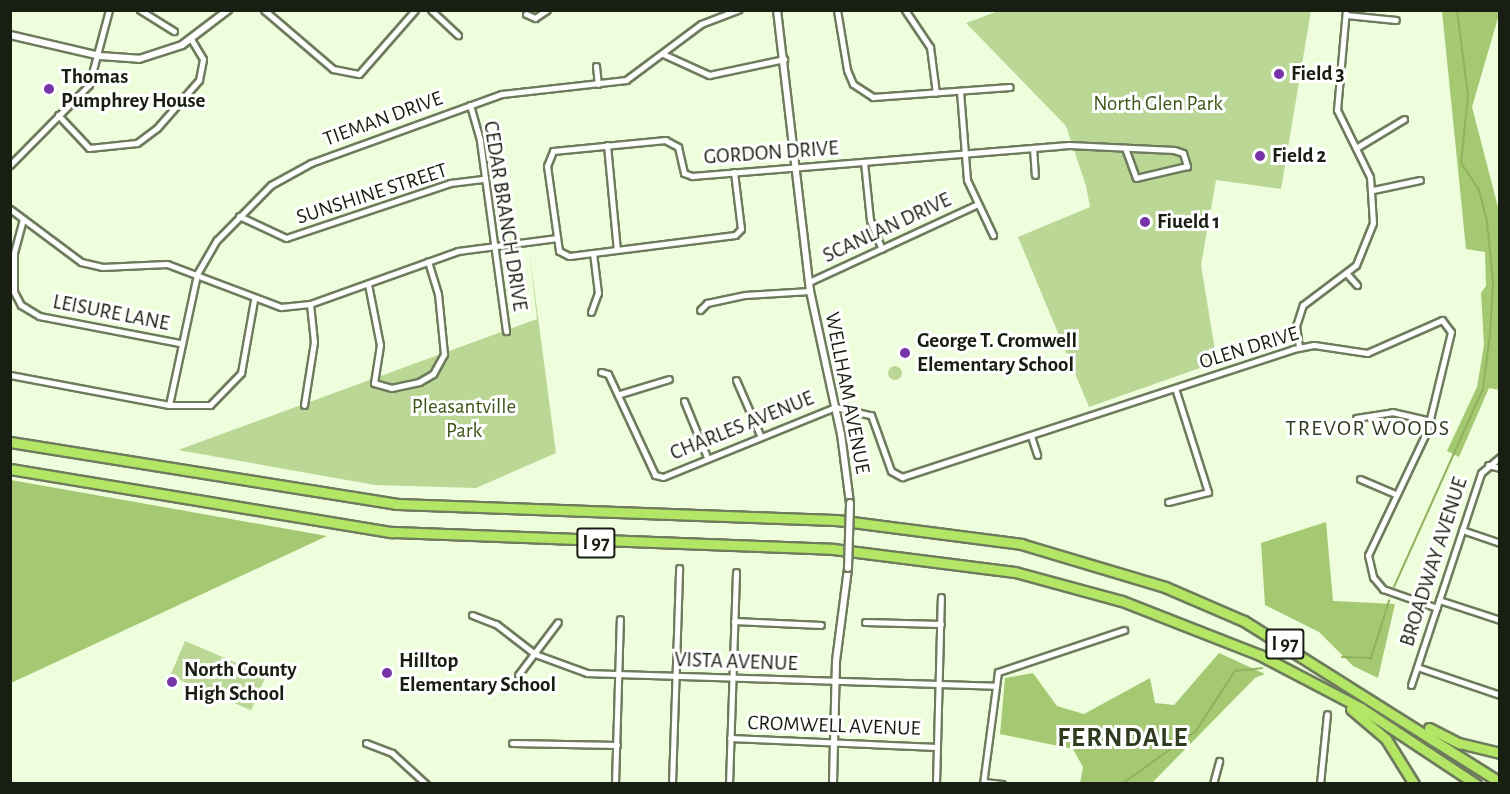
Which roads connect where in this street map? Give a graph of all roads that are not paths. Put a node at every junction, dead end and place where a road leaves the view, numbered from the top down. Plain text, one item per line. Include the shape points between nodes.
1 (109, 10) edge
2 (140, 10) edge
3 (228, 10) edge
4 (264, 10) edge
5 (415, 10) edge
6 (431, 10) edge
7 (546, 10) edge
8 (738, 10) edge
9 (777, 10) edge
10 (837, 10) edge
11 (905, 10) edge
12 (1346, 13) edge
13 (526, 14) dead end
14 (1396, 20) dead end
15 (174, 31) dead end
16 (10, 35) edge
17 (458, 35) dead end
18 (191, 39) junction
19 (663, 54) junction
20 (100, 56) junction
21 (783, 59) junction
22 (596, 66) dead end
23 (598, 84) junction
24 (1010, 87) dead end
25 (960, 91) junction
26 (936, 93) junction
27 (470, 105) junction
28 (58, 115) junction
29 (1404, 119) dead end
30 (607, 145) junction
31 (1033, 148) junction
32 (1125, 148) junction
33 (1356, 148) junction
34 (964, 153) junction
35 (864, 162) junction
36 (10, 165) edge
37 (798, 168) junction
38 (734, 172) junction
39 (1035, 175) dead end
40 (485, 179) junction
41 (1420, 180) dead end
42 (1373, 190) junction
43 (978, 204) junction
44 (10, 209) edge
45 (239, 216) junction
46 (22, 219) junction
47 (993, 235) dead end
48 (556, 238) junction
49 (495, 245) junction
50 (882, 249) junction
51 (617, 250) junction
52 (593, 253) junction
53 (428, 262) junction
54 (197, 274) junction
55 (1347, 274) junction
56 (809, 282) junction
57 (368, 284) junction
58 (1357, 285) dead end
59 (810, 291) junction
60 (254, 300) junction
61 (310, 304) junction
62 (700, 310) dead end
63 (591, 312) dead end
64 (506, 331) dead end
65 (179, 343) junction
66 (1299, 347) junction
67 (601, 372) dead end
68 (10, 375) edge
69 (669, 380) dead end
70 (736, 380) dead end
71 (1175, 388) junction
72 (620, 394) junction
73 (684, 402) dead end
74 (169, 405) junction
75 (304, 405) dead end
76 (835, 407) junction
77 (1356, 418) dead end
78 (1431, 421) junction
79 (760, 435) junction
80 (1031, 436) junction
81 (10, 442) edge
82 (1037, 455) dead end
83 (707, 457) junction
84 (1500, 457) edge
85 (1488, 465) junction
86 (1500, 468) edge
87 (10, 469) edge
88 (1360, 479) dead end
89 (1396, 494) junction
90 (1168, 502) dead end
91 (1462, 530) junction
92 (1500, 543) edge
93 (679, 568) dead end
94 (736, 572) dead end
95 (941, 597) dead end
96 (1439, 600) junction
97 (1437, 608) junction
98 (472, 615) dead end
99 (620, 619) dead end
100 (1500, 620) edge
101 (734, 621) junction
102 (558, 622) dead end
103 (865, 622) dead end
104 (941, 624) junction
105 (821, 625) dead end
106 (1124, 630) dead end
107 (535, 654) junction
108 (1417, 667) junction
109 (619, 674) junction
110 (518, 675) dead end
111 (675, 676) junction
112 (732, 678) junction
113 (1310, 680) junction
114 (836, 682) junction
115 (939, 685) junction
116 (1411, 685) dead end
117 (993, 686) junction
118 (1500, 695) edge
119 (1373, 698) junction
120 (1327, 714) dead end
121 (730, 738) junction
122 (366, 743) dead end
123 (512, 743) dead end
124 (834, 743) junction
125 (617, 745) junction
126 (937, 747) junction
127 (1500, 753) edge
128 (1219, 761) dead end
129 (1500, 782) edge
130 (426, 783) edge
131 (615, 783) edge
132 (672, 783) edge
133 (729, 783) edge
134 (833, 783) edge
135 (936, 783) edge
136 (983, 783) edge
137 (1002, 783) edge
138 (1214, 783) edge
139 (1320, 783) edge
140 (1414, 783) edge
141 (1476, 783) edge

1 - 20 street
2 - 15 street
3 - 18 street
4 - 5 street via 333,69 358,74 370,67
6 - 17 street
7 - 13 street via 536,18
8 - 19 street, TIEMAN DRIVE via 701,24
9 - 21 street, WELLHAM AVENUE
10 - 26 street via 853,84 873,97
11 - 26 street via 930,47
12 - 14 street
12 - 33 street via 1337,104
16 - 20 street
18 - 20 street via 148,57
18 - 28 street via 203,59 199,80 157,128 137,143 88,148
19 - 21 street via 709,75
19 - 23 street, TIEMAN DRIVE via 626,80
20 - 28 street via 89,85
21 - 37 street, WELLHAM AVENUE
22 - 23 street
23 - 27 street, TIEMAN DRIVE via 502,94
24 - 25 street
25 - 26 street
25 - 34 street
27 - 40 street, CEDAR BRANCH DRIVE
27 - 45 street, TIEMAN DRIVE via 311,162 271,185
28 - 36 street
29 - 33 street
30 - 38 street, GORDON DRIVE via 665,140 678,147 684,173
30 - 48 street, GORDON DRIVE via 549,155
30 - 51 street
31 - 32 street, GORDON DRIVE
31 - 34 street, GORDON DRIVE
31 - 39 street
32 - 32 street, GORDON DRIVE via 1136,178 1187,166 1183,153 1174,150
33 - 42 street
34 - 35 street, GORDON DRIVE
34 - 43 street
35 - 37 street, GORDON DRIVE
35 - 50 street via 870,220
37 - 38 street, GORDON DRIVE
37 - 56 street, WELLHAM AVENUE
38 - 51 street via 739,232
40 - 45 street, SUNSHINE STREET via 450,183 286,238
40 - 49 street, CEDAR BRANCH DRIVE
41 - 42 street
42 - 55 street via 1370,236
43 - 47 street
43 - 50 street, SCANLAN DRIVE
44 - 46 street
45 - 54 street, TIEMAN DRIVE
46 - 54 street via 84,263 167,264
46 - 65 street, LEISURE LANE via 14,253 14,292 21,305 39,316
48 - 49 street
48 - 52 street via 563,255
49 - 53 street
49 - 64 street, CEDAR BRANCH DRIVE
50 - 56 street, SCANLAN DRIVE
51 - 52 street
52 - 63 street via 598,293
53 - 57 street
53 - 57 street via 438,294 444,354 433,375 419,382 391,388 374,383 380,345
54 - 60 street
54 - 65 street, TIEMAN DRIVE
55 - 58 street
55 - 66 street via 1306,300 1296,326
56 - 59 street, WELLHAM AVENUE
57 - 61 street
59 - 62 street via 745,295 707,303
59 - 76 street, WELLHAM AVENUE
60 - 61 street via 281,307
60 - 74 street via 241,373 226,395 210,405
61 - 75 street via 314,342
65 - 74 street, TIEMAN DRIVE
66 - 71 street, OLEN DRIVE
66 - 78 street, OLEN DRIVE via 1366,352 1431,321 1445,321 1451,332
67 - 72 street via 608,374
68 - 74 street
69 - 72 street
70 - 79 street
71 - 80 street, OLEN DRIVE
71 - 90 street via 1208,492
72 - 83 street, CHARLES AVENUE via 655,475 663,477
73 - 83 street
76 - 79 street, CHARLES AVENUE
76 - 80 street, OLEN DRIVE via 871,415 891,471 899,477
76 - 114 street, WELLHAM AVENUE, bridge via 850,503 848,568
77 - 78 street via 1392,412
78 - 89 street, OLEN DRIVE
79 - 83 street, CHARLES AVENUE
80 - 82 street
81 - 119 highway, I 97 via 309,493 435,508 837,520 988,538 1095,563 1209,605
84 - 85 street, BROADWAY AVENUE
85 - 86 street
85 - 91 street, BROADWAY AVENUE
87 - 113 highway, I 97 via 392,532 833,549 962,562 1122,601
88 - 89 street
89 - 97 street, OLEN DRIVE via 1371,541 1371,572 1387,591
91 - 92 street
91 - 96 street, BROADWAY AVENUE
93 - 111 street
94 - 101 street
95 - 104 street
96 - 97 street, BROADWAY AVENUE
96 - 100 street
97 - 108 street, BROADWAY AVENUE
98 - 107 street, VISTA AVENUE via 496,624
99 - 109 street
101 - 105 street
101 - 112 street
102 - 107 street
103 - 104 street
104 - 115 street
106 - 117 street via 1008,665 998,672
107 - 109 street, VISTA AVENUE via 588,674
107 - 110 street
108 - 116 street, BROADWAY AVENUE
108 - 118 street
109 - 111 street, VISTA AVENUE
109 - 125 street
111 - 112 street, VISTA AVENUE
111 - 132 street
112 - 114 street, VISTA AVENUE
112 - 121 street
113 - 140 highway via 1376,728
113 - 141 highway, I 97
114 - 115 street, VISTA AVENUE
114 - 124 street, WELLHAM AVENUE
115 - 117 street, VISTA AVENUE
115 - 126 street
117 - 136 street
119 - 127 highway via 1452,741
119 - 129 highway, I 97
120 - 139 street
121 - 124 street, CROMWELL AVENUE
121 - 133 street
122 - 130 street via 392,753
123 - 125 street
124 - 126 street, CROMWELL AVENUE
124 - 134 street, WELLHAM AVENUE
125 - 131 street
126 - 135 street
128 - 138 street
136 - 137 street

